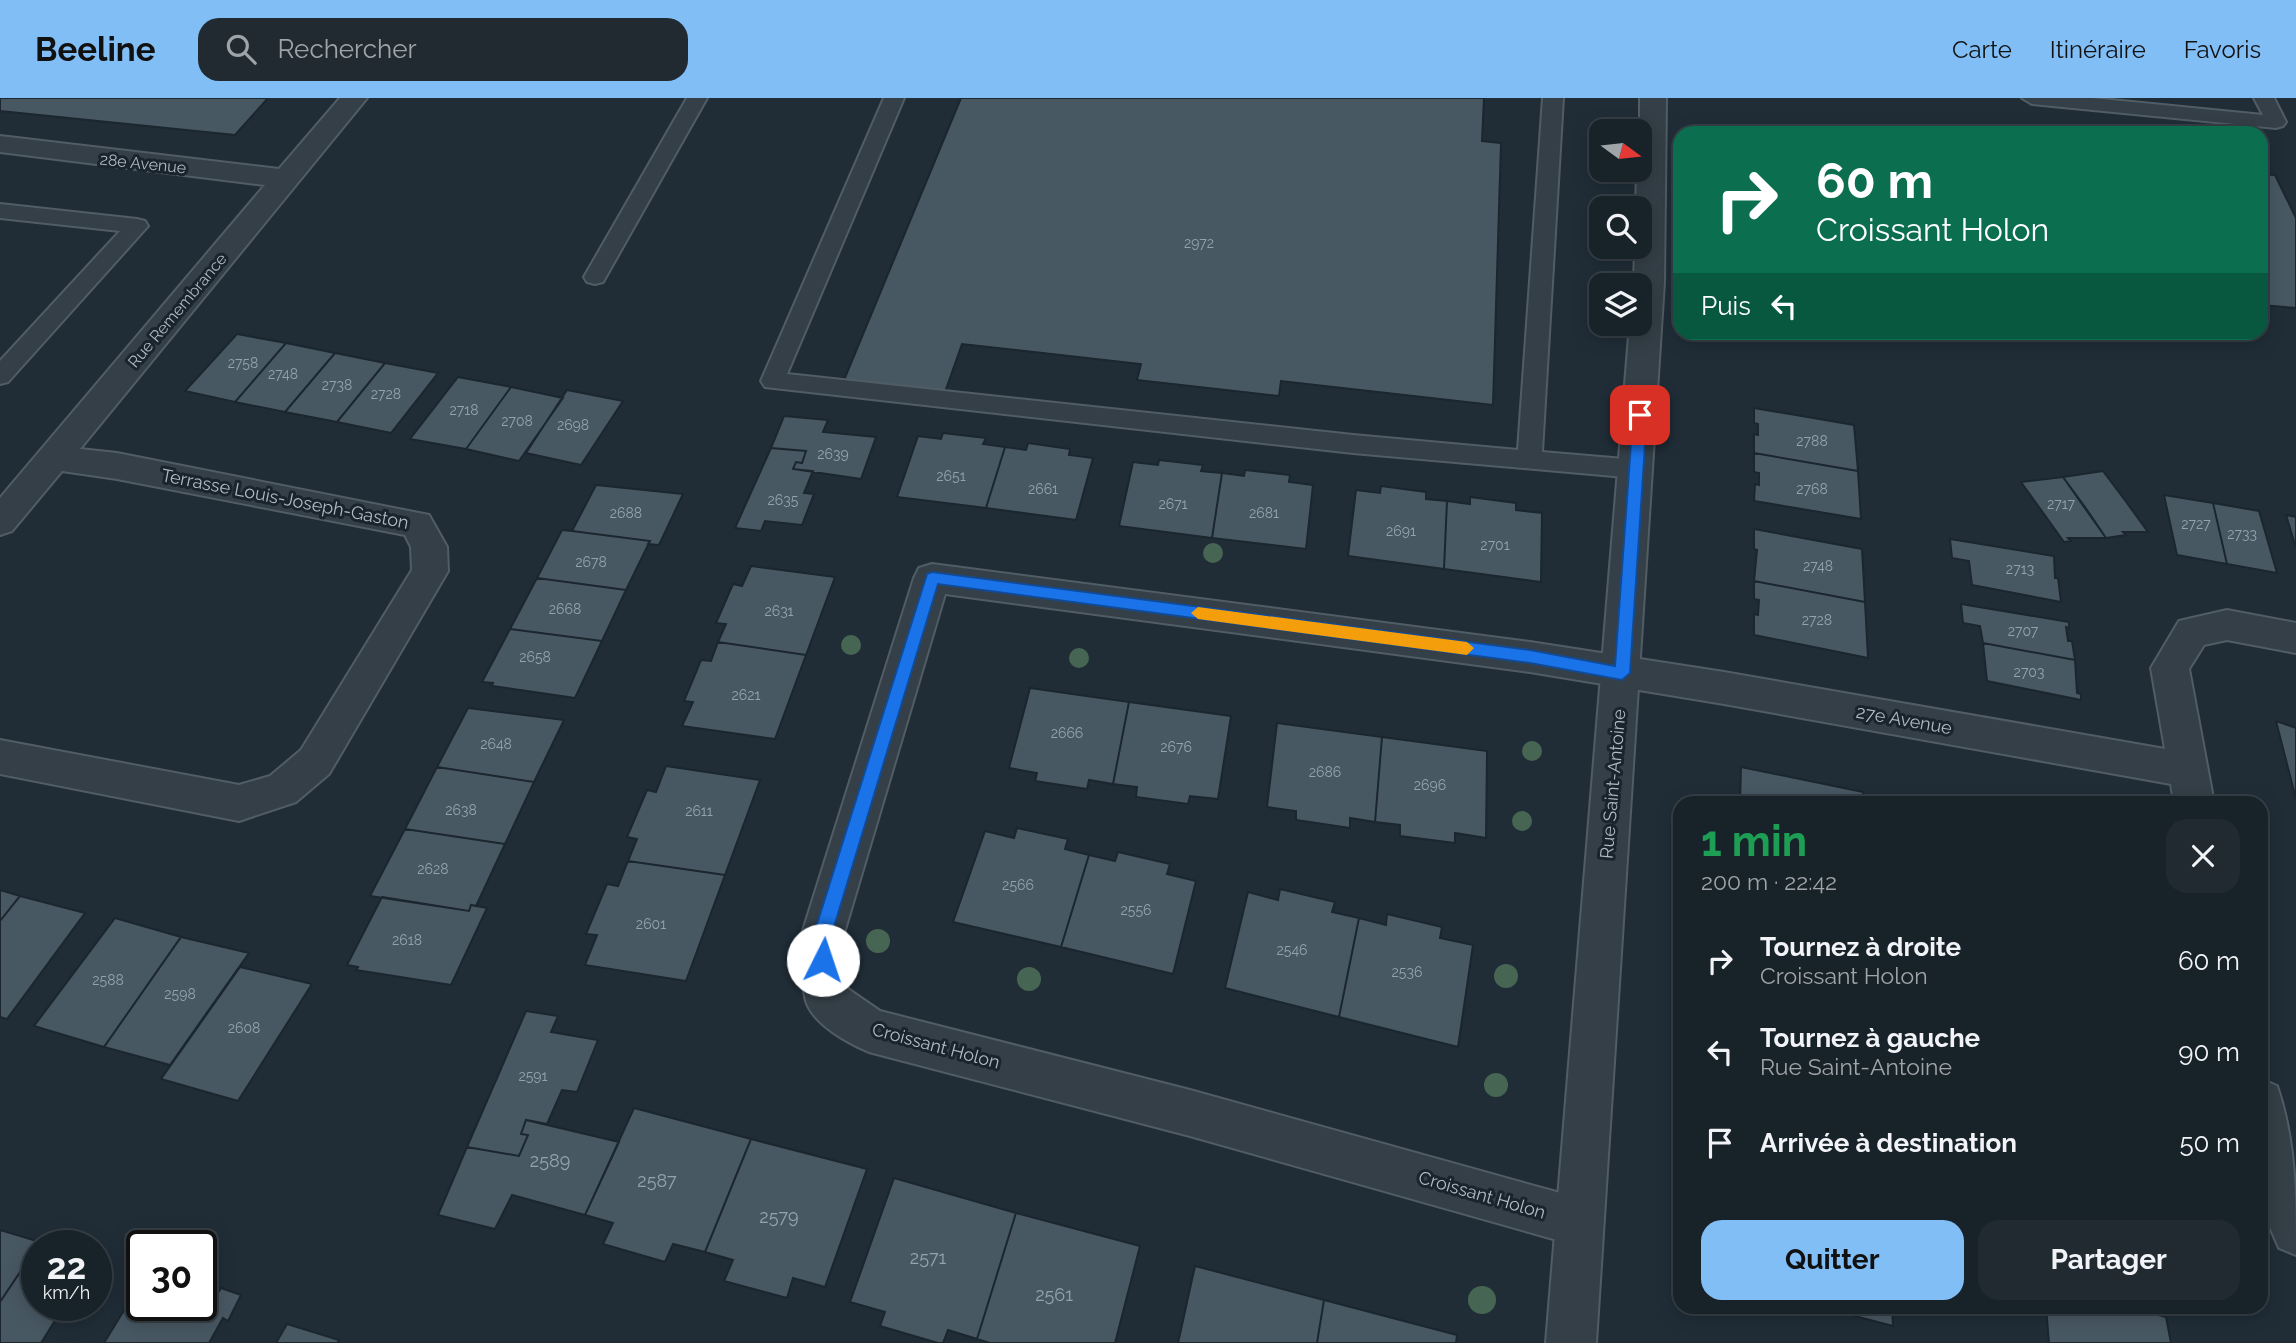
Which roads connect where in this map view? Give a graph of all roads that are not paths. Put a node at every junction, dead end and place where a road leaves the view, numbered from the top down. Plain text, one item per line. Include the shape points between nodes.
1 (354, 98) edge
2 (697, 98) edge
3 (894, 98) edge
4 (1553, 98) edge
5 (1653, 98) edge
6 (2032, 98) edge
7 (2264, 98) edge
8 (0, 144) edge
9 (286, 179) junction
10 (0, 211) edge
11 (595, 277) dead end
12 (0, 376) edge
13 (54, 458) junction
14 (1529, 460) junction
15 (1636, 469) junction
16 (0, 522) edge
17 (2296, 638) edge
18 (1622, 673) junction
19 (0, 757) edge
20 (2190, 786) edge
21 (2268, 1133) edge
22 (1578, 1222) junction
23 (2296, 1231) edge
24 (1571, 1343) edge

1 - 9 street, Rue Remembrance
2 - 11 lane
3 - 14 lane via 773,381
4 - 14 lane
5 - 15 street, Rue Saint-Antoine via 1649,282
6 - 7 lane via 2276,122
8 - 9 street, 28e Avenue
9 - 13 street, Rue Remembrance
10 - 12 lane via 137,226
13 - 16 street, Rue Remembrance
13 - 19 street, Terrasse Louis-Joseph-Gaston via 416,524 429,547 430,571 315,762 282,790 239,803
14 - 15 lane
15 - 18 street, Rue Saint-Antoine
17 - 20 street via 2227,625 2192,632 2170,668
18 - 20 street, 27e Avenue via 1738,690
18 - 22 street, Rue Saint-Antoine
18 - 22 street, Croissant Holon via 932,578 821,940 828,1000 869,1030 1189,1112
21 - 23 street via 2285,1208
22 - 24 street, Rue Saint-Antoine

